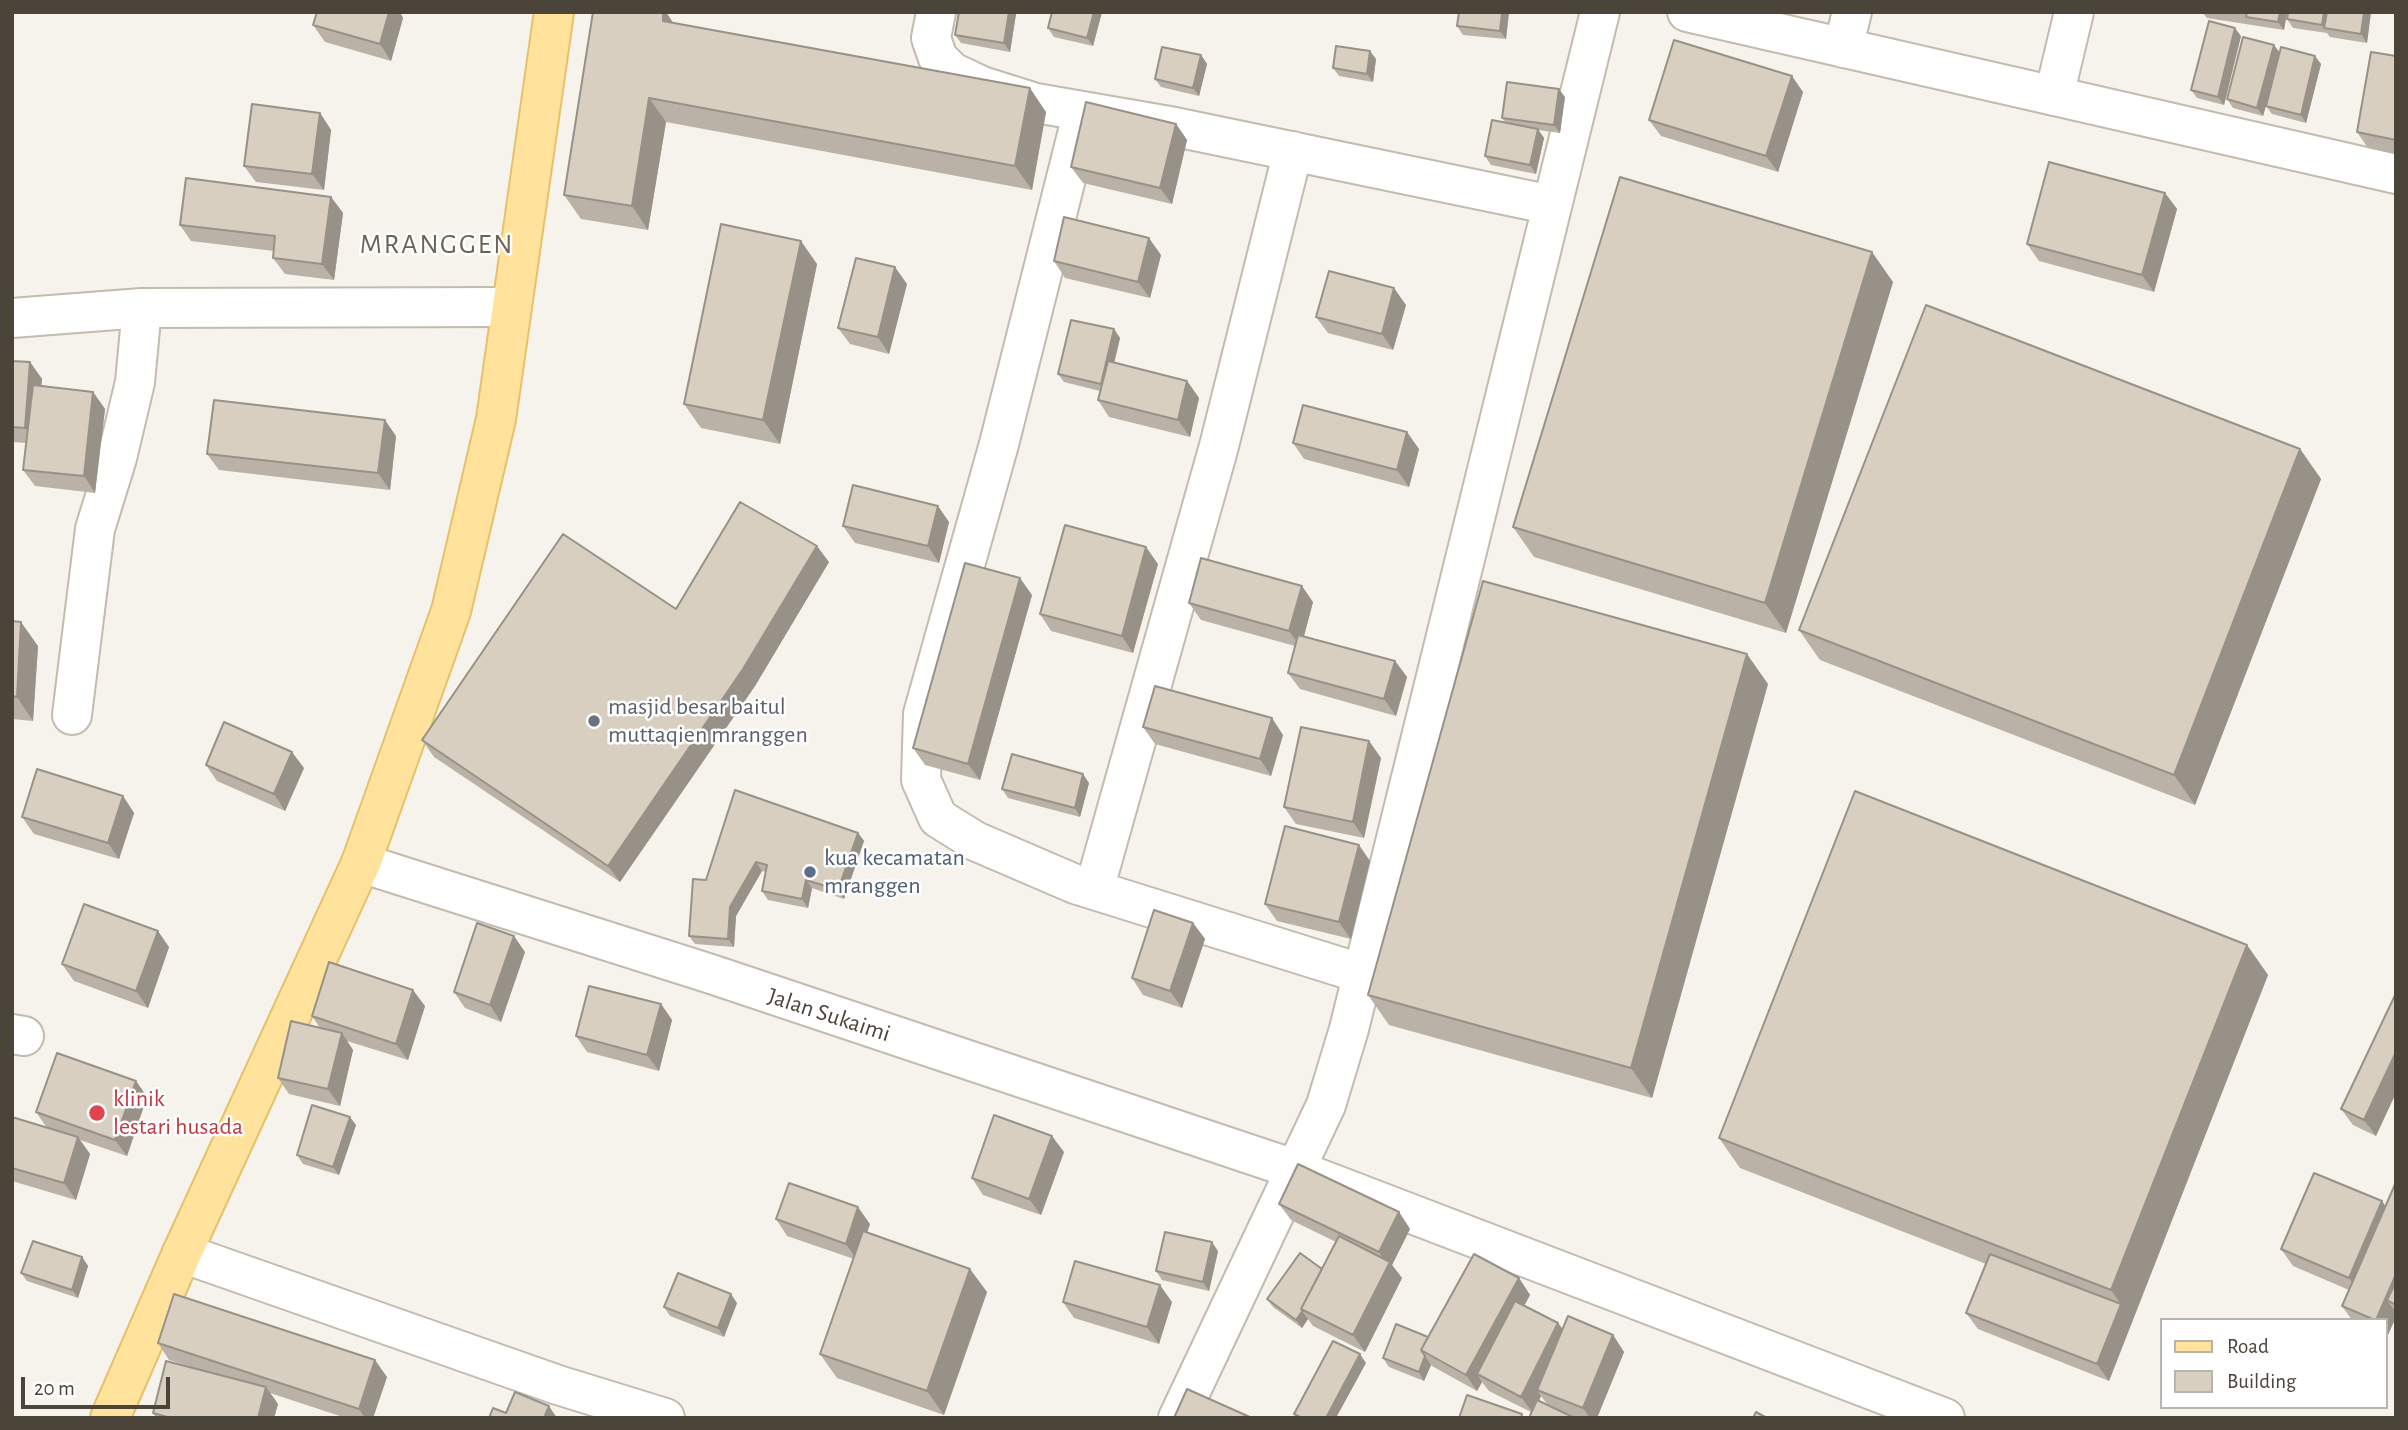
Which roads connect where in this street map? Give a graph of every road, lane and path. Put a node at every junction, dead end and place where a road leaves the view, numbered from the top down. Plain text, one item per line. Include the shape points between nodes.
1 (554, 12) edge
2 (936, 12) edge
3 (1600, 12) edge
4 (1686, 12) edge
5 (2074, 12) edge
6 (1848, 30) edge
7 (2054, 96) junction
8 (1083, 111) junction
9 (1293, 151) junction
10 (2396, 174) edge
11 (1552, 205) junction
12 (510, 307) junction
13 (142, 308) junction
14 (12, 318) edge
15 (72, 715) dead end
16 (361, 863) junction
17 (1094, 891) junction
18 (1363, 974) junction
19 (1297, 1170) junction
20 (182, 1253) junction
21 (110, 1418) edge
22 (664, 1418) edge
23 (1178, 1418) edge
24 (1945, 1418) edge

1 - 12 main road
2 - 8 street via 931,38 938,58 952,72 1035,103
3 - 11 street
4 - 6 street
5 - 7 street
6 - 7 street
7 - 10 street
8 - 9 street
8 - 17 street via 999,444 923,714 921,780 938,818 975,841
9 - 11 street
9 - 17 street via 1219,446
11 - 18 street
12 - 13 street
12 - 16 main road via 496,419 451,611
13 - 14 street
13 - 15 street via 135,382 95,529
16 - 19 street, Jalan Sukaimi via 711,974
16 - 20 main road
17 - 18 street
18 - 19 street via 1326,1105
19 - 23 street
19 - 24 street, Jalan Sukaimi
20 - 21 main road
20 - 22 street

